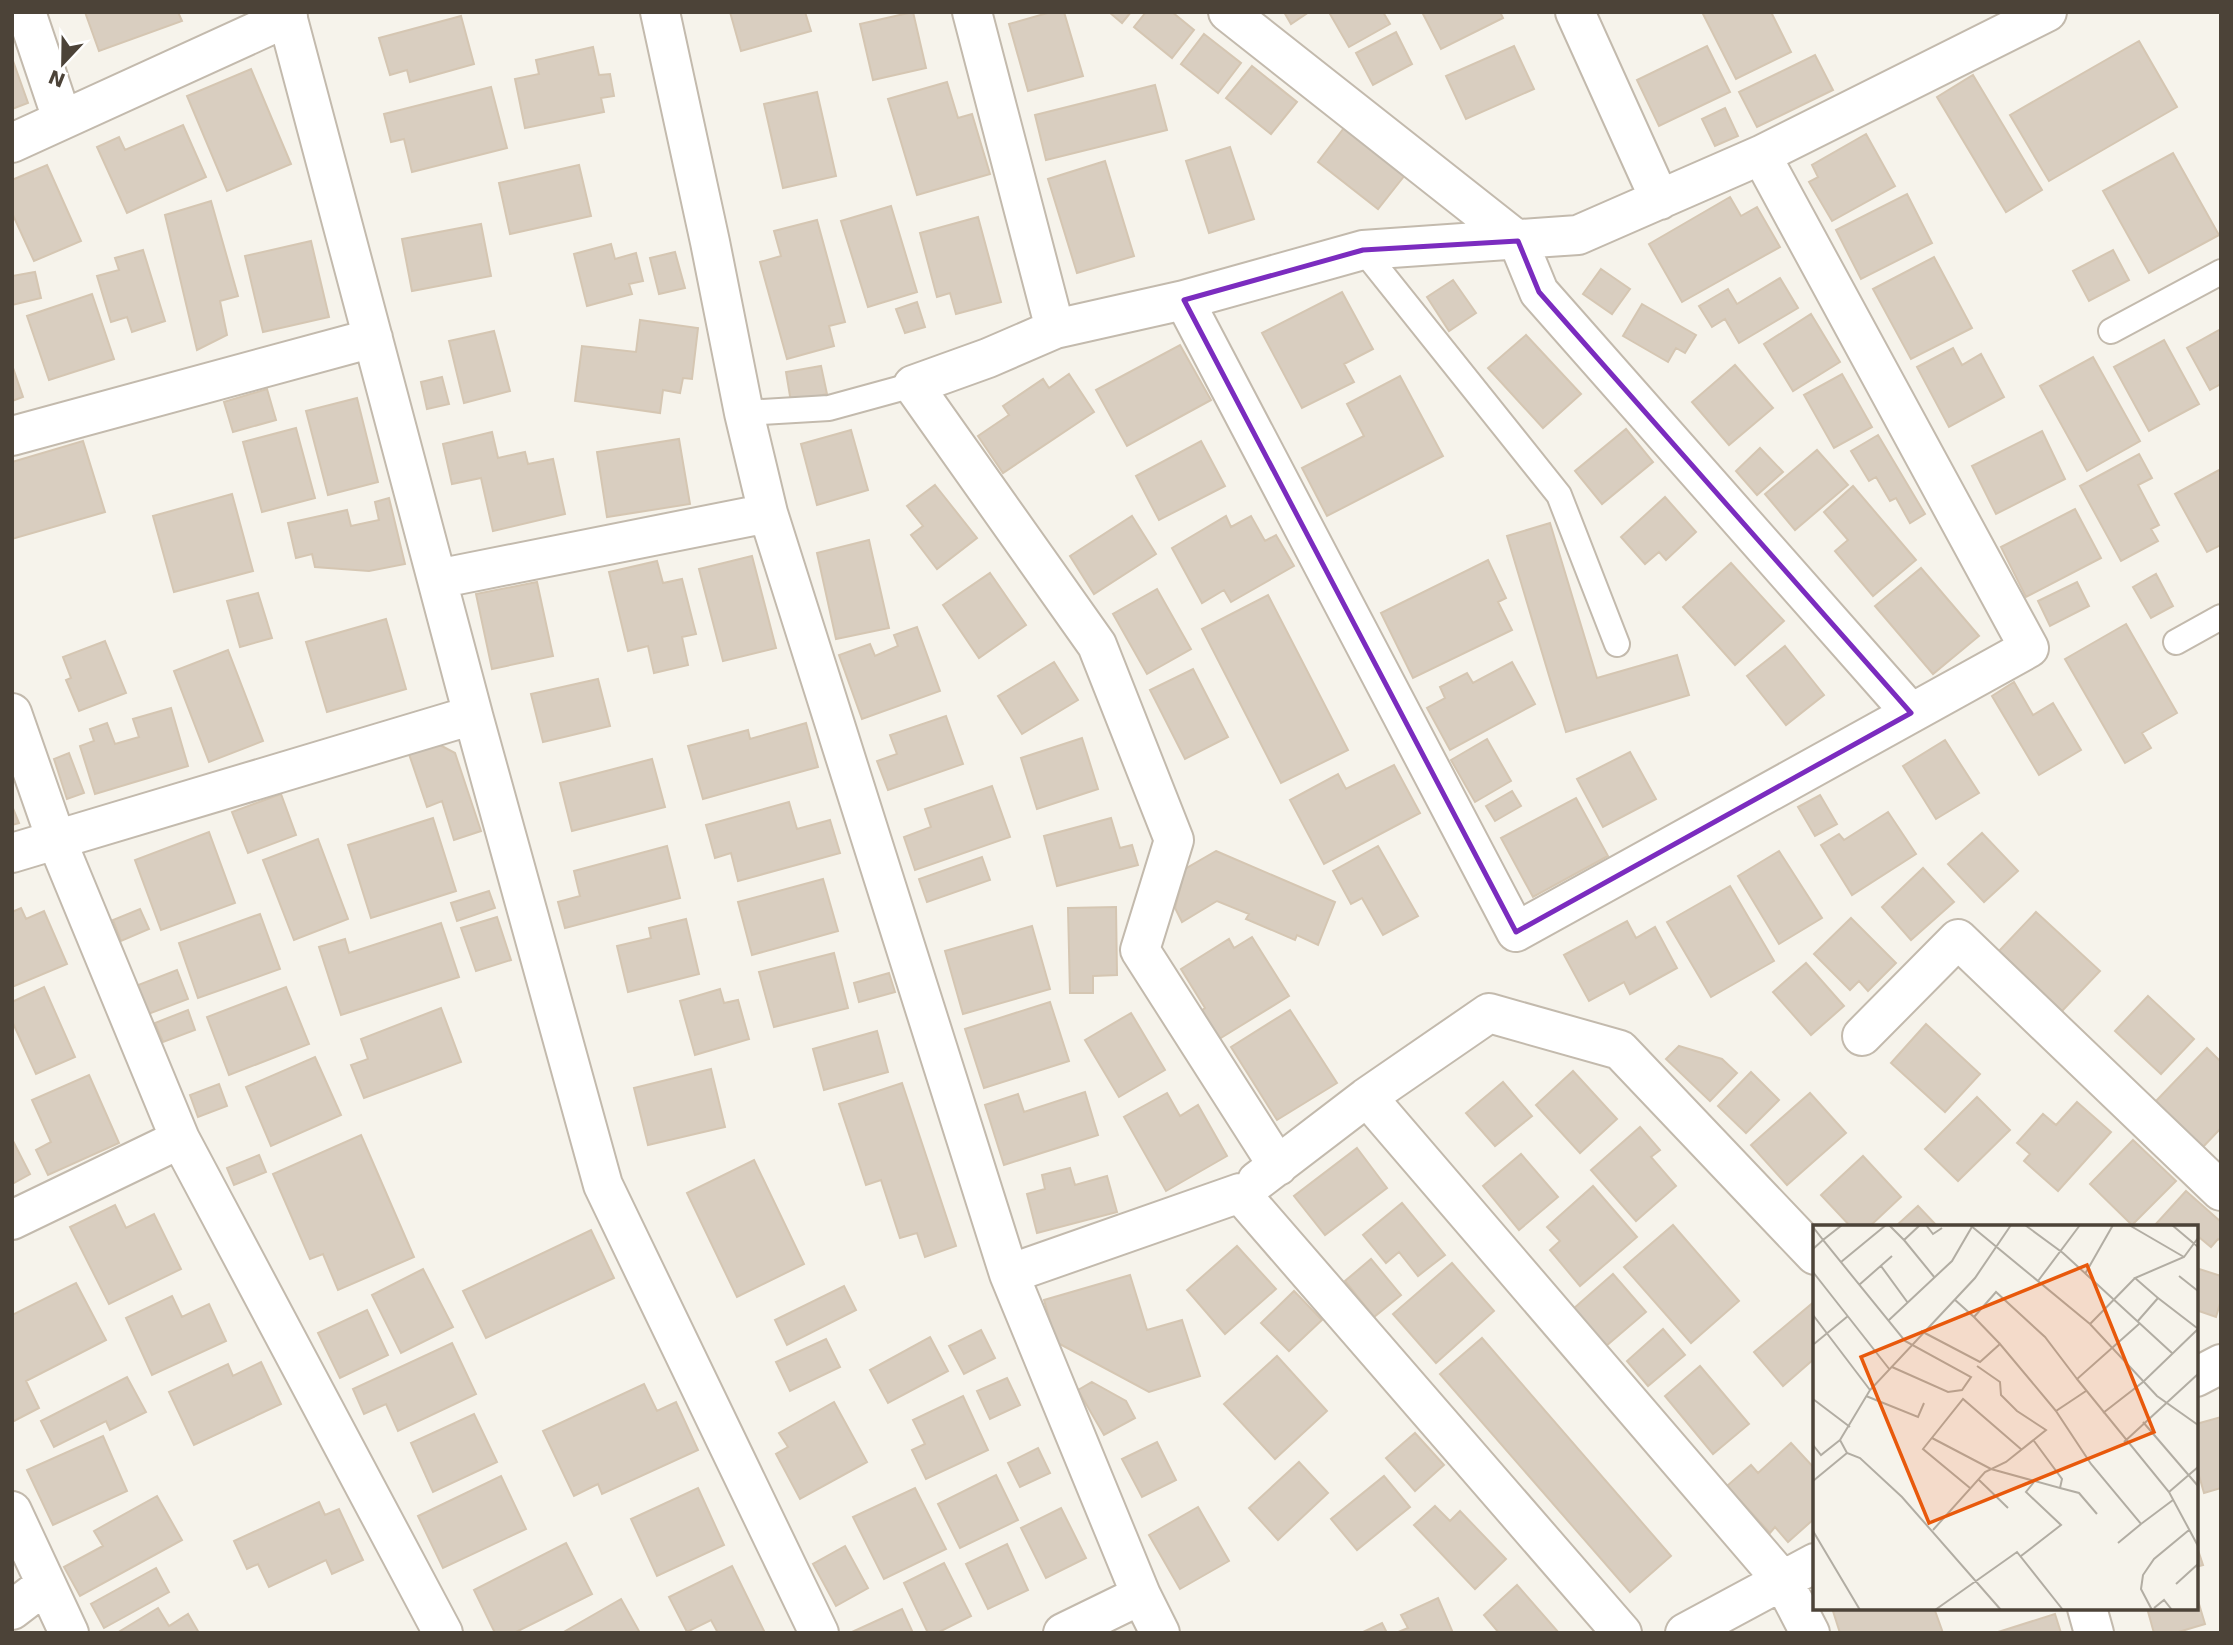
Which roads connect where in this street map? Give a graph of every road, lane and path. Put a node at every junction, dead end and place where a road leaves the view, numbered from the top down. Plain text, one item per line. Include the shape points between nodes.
1 (26, 12) edge
2 (660, 12) edge
3 (972, 12) edge
4 (1228, 12) edge
5 (1575, 12) edge
6 (2047, 12) edge
7 (287, 15) edge
8 (62, 119) junction
9 (12, 143) edge
10 (1761, 155) junction
11 (1660, 200) junction
12 (1518, 241) junction
13 (1363, 250) junction
14 (2221, 272) edge
15 (1184, 300) junction
16 (1055, 329) junction
17 (2111, 331) dead end
18 (373, 338) junction
19 (913, 385) junction
20 (744, 413) junction
21 (12, 436) edge
22 (768, 513) junction
23 (437, 579) junction
24 (2221, 617) edge
25 (2176, 642) dead end
26 (1617, 644) dead end
27 (12, 713) edge
28 (1911, 713) junction
29 (473, 715) junction
30 (56, 839) junction
31 (12, 853) edge
32 (1862, 1036) dead end
33 (1367, 1097) junction
34 (180, 1139) junction
35 (1278, 1166) junction
36 (2221, 1191) edge
37 (1240, 1193) junction
38 (12, 1220) edge
39 (1813, 1253) edge
40 (1009, 1275) junction
41 (2221, 1364) edge
42 (2198, 1376) edge
43 (12, 1511) edge
44 (1799, 1572) edge
45 (46, 1584) junction
46 (1141, 1595) junction
47 (12, 1610) edge
48 (2088, 1610) edge
49 (69, 1633) edge
50 (443, 1633) edge
51 (819, 1633) edge
52 (1063, 1633) edge
53 (1160, 1633) edge
54 (1622, 1633) edge
55 (1685, 1633) edge
56 (1810, 1633) edge
57 (2094, 1633) edge

1 - 8 street
2 - 20 street
3 - 16 street
4 - 12 street
5 - 11 street
6 - 10 street
7 - 8 street
7 - 18 street
8 - 9 street
10 - 11 street
10 - 28 street via 2029,648
11 - 12 street via 1578,235
12 - 13 street
12 - 28 street via 1539,292
13 - 15 street
13 - 26 lane via 1559,495
14 - 17 lane
15 - 16 street
15 - 28 street via 1516,932
16 - 19 street
18 - 21 street
18 - 23 street
19 - 20 lane via 830,408
19 - 35 street via 1097,645 1174,840 1140,950
20 - 22 street
22 - 23 street
22 - 40 street
23 - 29 street
24 - 25 lane
27 - 30 street
29 - 30 street
29 - 51 street via 603,1185
30 - 31 street
30 - 34 street
32 - 36 street via 1958,939
33 - 35 street
33 - 39 street via 1489,1013 1620,1050
33 - 44 street
34 - 38 street
34 - 50 street
35 - 37 street
37 - 40 street
37 - 54 street
40 - 46 street
41 - 42 street
43 - 45 street
44 - 55 street
44 - 56 street
45 - 47 street
45 - 49 street
46 - 52 street
46 - 53 street
48 - 57 street

